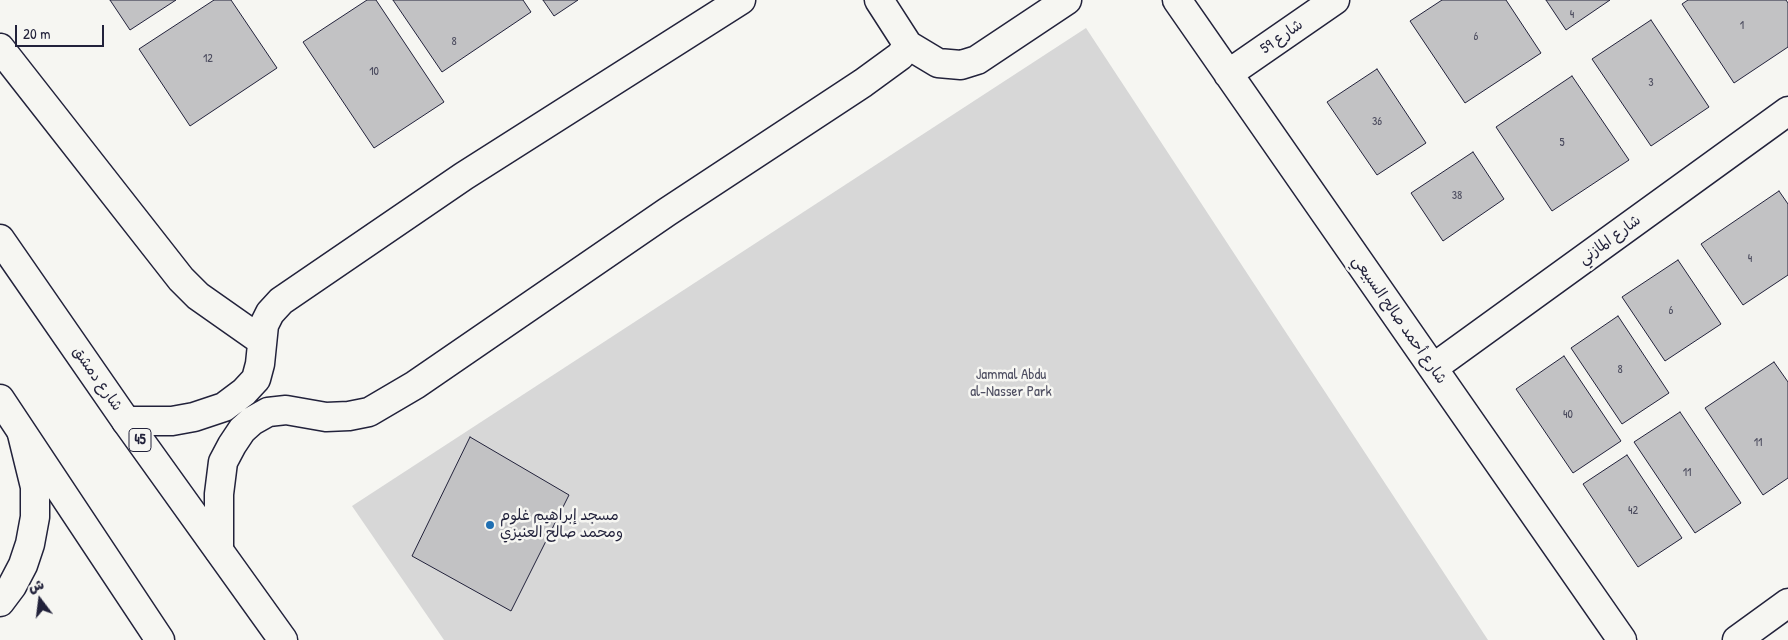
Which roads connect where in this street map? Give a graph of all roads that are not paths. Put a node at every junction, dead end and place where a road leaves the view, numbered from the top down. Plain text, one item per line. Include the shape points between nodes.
1 (741, 0) edge
2 (879, 0) edge
3 (1067, 0) edge
4 (1177, 0) edge
5 (1335, 0) edge
6 (908, 45) junction
7 (0, 48) edge
8 (1228, 74) junction
9 (1788, 112) edge
10 (0, 239) edge
11 (261, 352) junction
12 (1433, 368) junction
13 (0, 400) edge
14 (286, 410) junction
15 (126, 420) junction
16 (22, 430) junction
17 (219, 550) junction
18 (0, 602) edge
19 (1788, 603) edge
20 (160, 640) edge
21 (284, 640) edge
22 (1622, 640) edge
23 (1737, 640) edge

1 - 11 street via 464,176 281,301 264,325
2 - 6 street
3 - 6 street via 978,60 961,65 938,63
4 - 8 street, شارع أحمد صالح السبيعي
5 - 8 street, شارع 59
6 - 14 street via 886,67 415,385 369,412 326,417
7 - 11 street via 181,279
8 - 12 street, شارع أحمد صالح السبيعي
9 - 12 street, شارع المازني
10 - 15 street, شارع دمشق / 45
11 - 14 street via 260,375 267,395
11 - 15 street via 256,379 224,406 179,420
12 - 22 street, شارع أحمد صالح السبيعي
13 - 16 street
14 - 17 street via 268,412 242,430 223,462 219,494
15 - 17 street, شارع دمشق / 45
16 - 18 street via 35,487 35,517 24,565
16 - 20 street
17 - 21 street, شارع دمشق / 45
19 - 23 street

